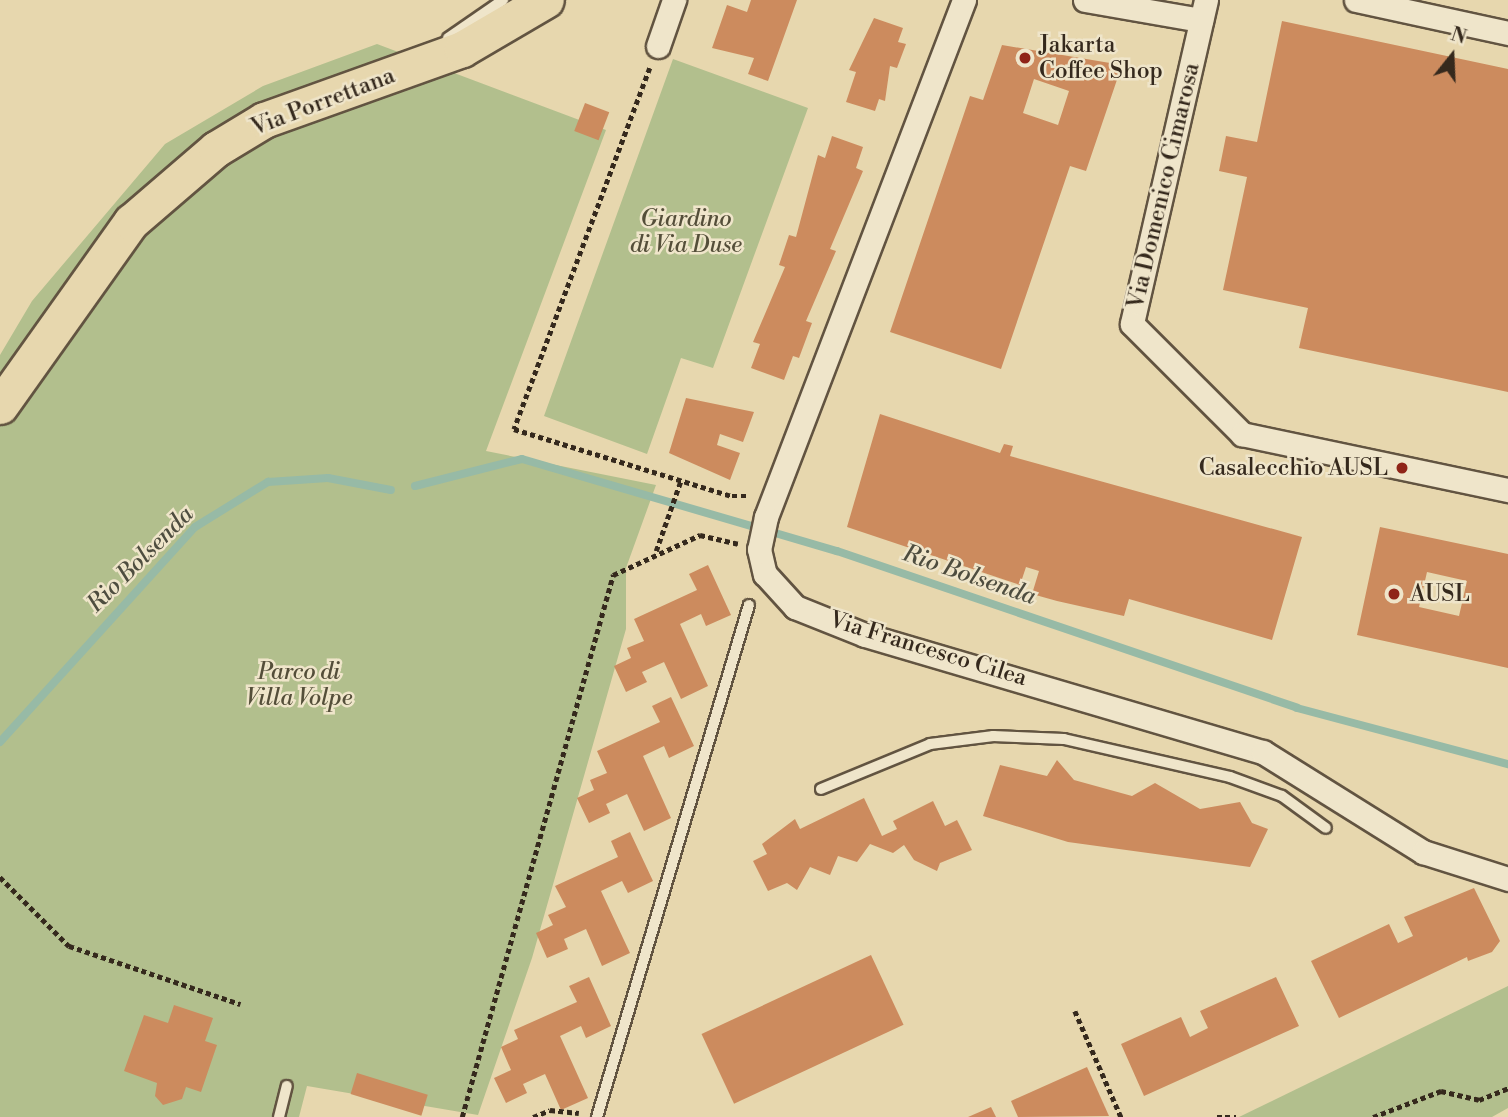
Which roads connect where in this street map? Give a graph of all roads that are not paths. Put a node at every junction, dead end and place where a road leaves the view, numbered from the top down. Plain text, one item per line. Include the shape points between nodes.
1 (503, 0) edge
2 (546, 0) edge
3 (674, 0) edge
4 (964, 0) edge
5 (1085, 0) edge
6 (1356, 0) edge
7 (1204, 10) edge
8 (1508, 33) edge
9 (659, 46) road end
10 (387, 78) junction
11 (0, 406) edge
12 (1508, 490) edge
13 (749, 604) dead end
14 (821, 789) dead end
15 (1326, 828) dead end
16 (1508, 879) edge
17 (287, 1086) dead end
18 (598, 1116) edge
19 (279, 1117) edge

1 - 10 lane
2 - 10 main road, Via Porrettana via 462,49
3 - 9 street
4 - 16 street, Via Francesco Cilea via 766,517 759,549 765,574 795,607 865,635 1264,752 1423,852
5 - 7 street
6 - 8 street
7 - 12 street, Via Domenico Cimarosa via 1132,324 1242,434
10 - 11 main road, Via Porrettana via 264,120 177,178 131,222
13 - 18 lane
14 - 15 lane via 930,744 993,736 1064,738 1230,776 1282,796
17 - 19 lane

